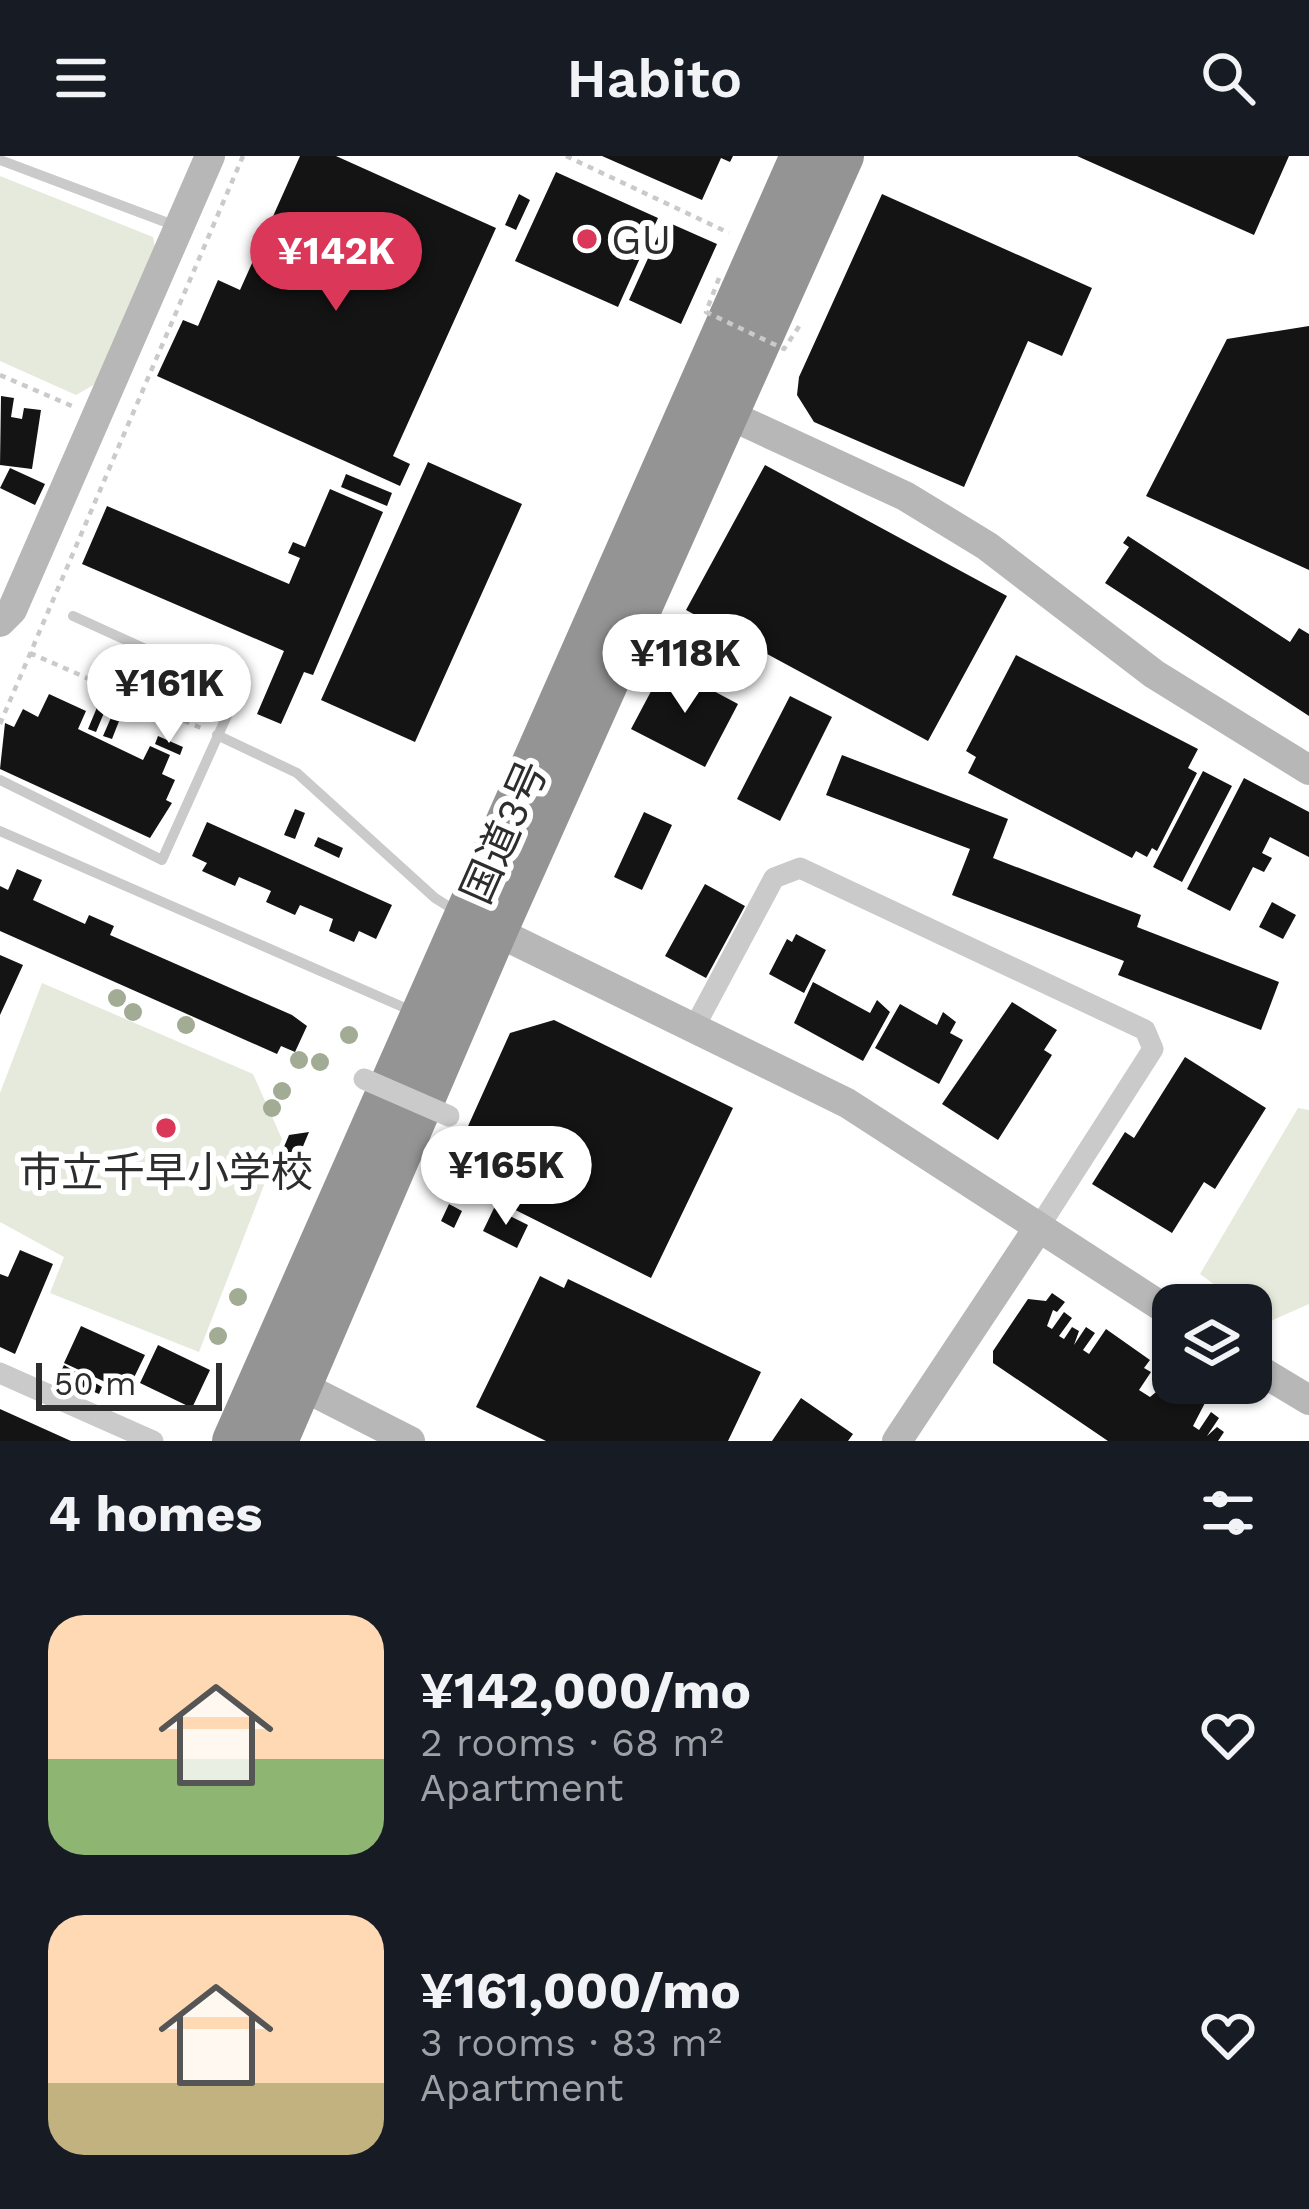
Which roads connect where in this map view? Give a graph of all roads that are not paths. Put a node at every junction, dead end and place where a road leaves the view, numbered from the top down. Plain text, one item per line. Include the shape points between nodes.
1 (210, 156) edge
2 (801, 156) edge
3 (843, 156) edge
4 (0, 160) edge
5 (180, 227) junction
6 (727, 414) junction
7 (73, 616) dead end
8 (0, 622) edge
9 (217, 735) junction
10 (1309, 770) edge
11 (0, 780) edge
12 (0, 831) edge
13 (481, 924) junction
14 (421, 1015) junction
15 (694, 1028) junction
16 (364, 1079) dead end
17 (449, 1116) dead end
18 (1039, 1227) junction
19 (1152, 1300) edge
20 (0, 1373) edge
21 (1272, 1378) edge
22 (300, 1385) junction
23 (1309, 1400) edge
24 (154, 1441) edge
25 (233, 1441) edge
26 (277, 1441) edge
27 (410, 1441) edge
28 (896, 1441) edge

1 - 5 street
2 - 13 highway, 国道3号
3 - 6 highway, 国道3号
4 - 5 lane
5 - 8 street via 112,424
6 - 10 street via 904,496 987,546 1181,693
6 - 13 highway, 国道3号
7 - 9 lane via 238,691
9 - 11 lane via 162,860
9 - 13 lane via 297,773 435,898
12 - 14 lane
13 - 14 highway, 国道3号
13 - 15 street
13 - 22 highway, 国道3号
14 - 25 highway, 国道3号
15 - 18 street via 847,1103
15 - 18 street via 774,878 800,868 1145,1030 1153,1048
16 - 17 street, bridge
18 - 19 street
18 - 28 street
20 - 24 street
21 - 23 street
22 - 26 highway, 国道3号
22 - 27 street

